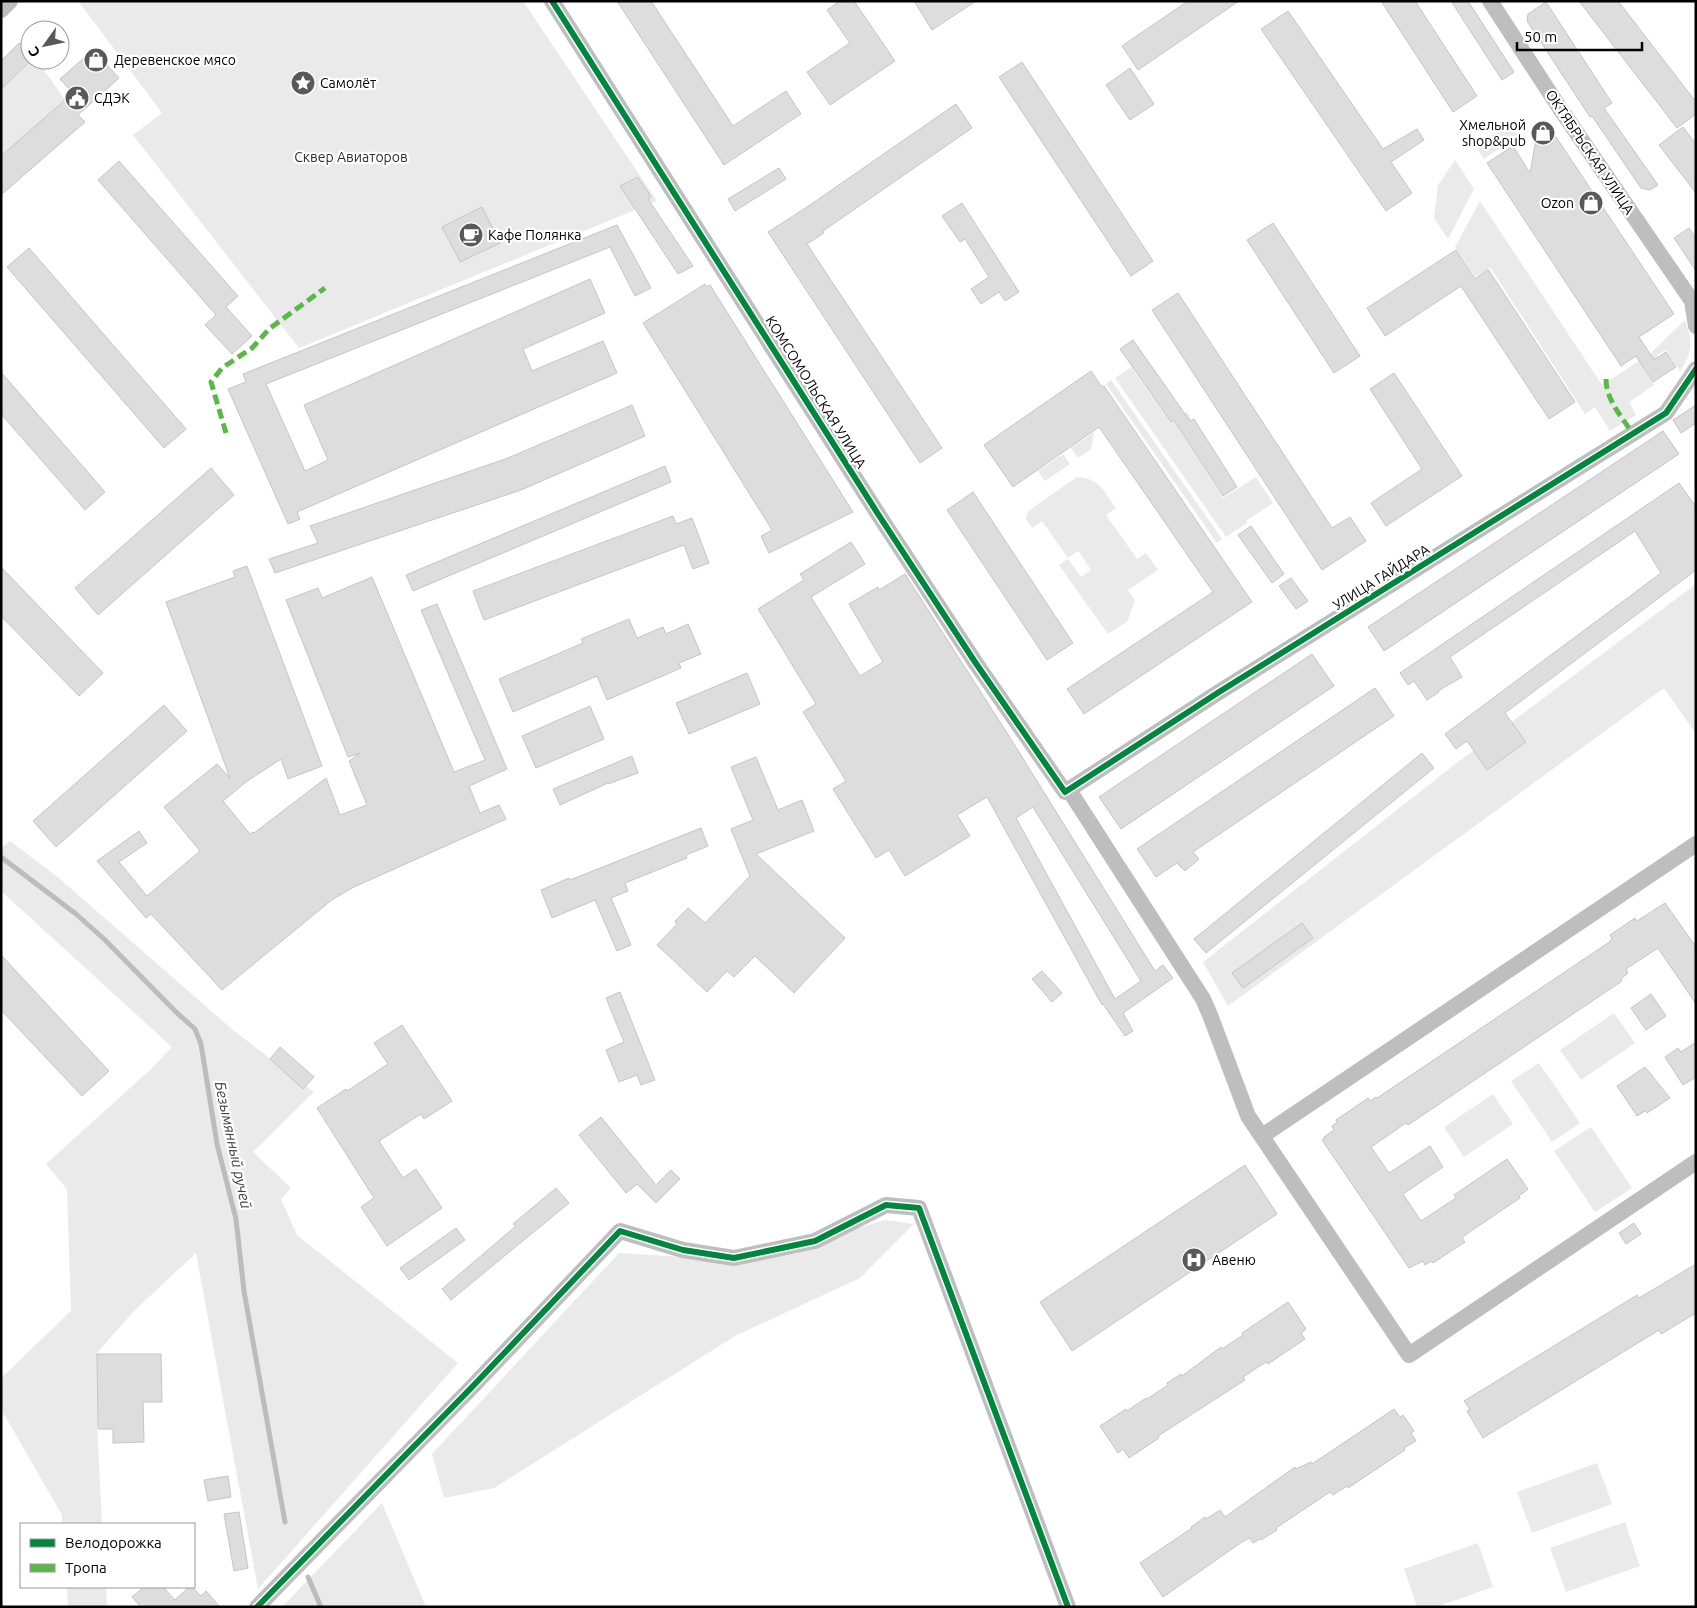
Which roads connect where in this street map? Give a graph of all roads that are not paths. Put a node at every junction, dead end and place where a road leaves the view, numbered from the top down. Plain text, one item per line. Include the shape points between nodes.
1 (10, 1) edge
2 (552, 1) edge
3 (1490, 1) edge
4 (1, 10) edge
5 (1696, 326) edge
6 (1696, 369) edge
7 (1067, 791) junction
8 (1696, 844) edge
9 (1262, 1136) junction
10 (1696, 1162) edge
11 (257, 1607) edge
12 (1068, 1607) edge

1 - 4 street
2 - 7 street, КОМСОМОЛЬСКАЯ УЛИЦА via 974,662
3 - 5 street, ОКТЯБРЬСКАЯ УЛИЦА via 1692,301
6 - 7 street, УЛИЦА ГАЙДАРА via 1666,413 1219,692
7 - 9 street, КОМСОМОЛЬСКАЯ УЛИЦА via 1203,999 1248,1116
8 - 9 street
9 - 10 street, КОМСОМОЛЬСКАЯ УЛИЦА via 1409,1355
11 - 12 street via 620,1231 683,1250 734,1258 815,1241 886,1205 919,1208

